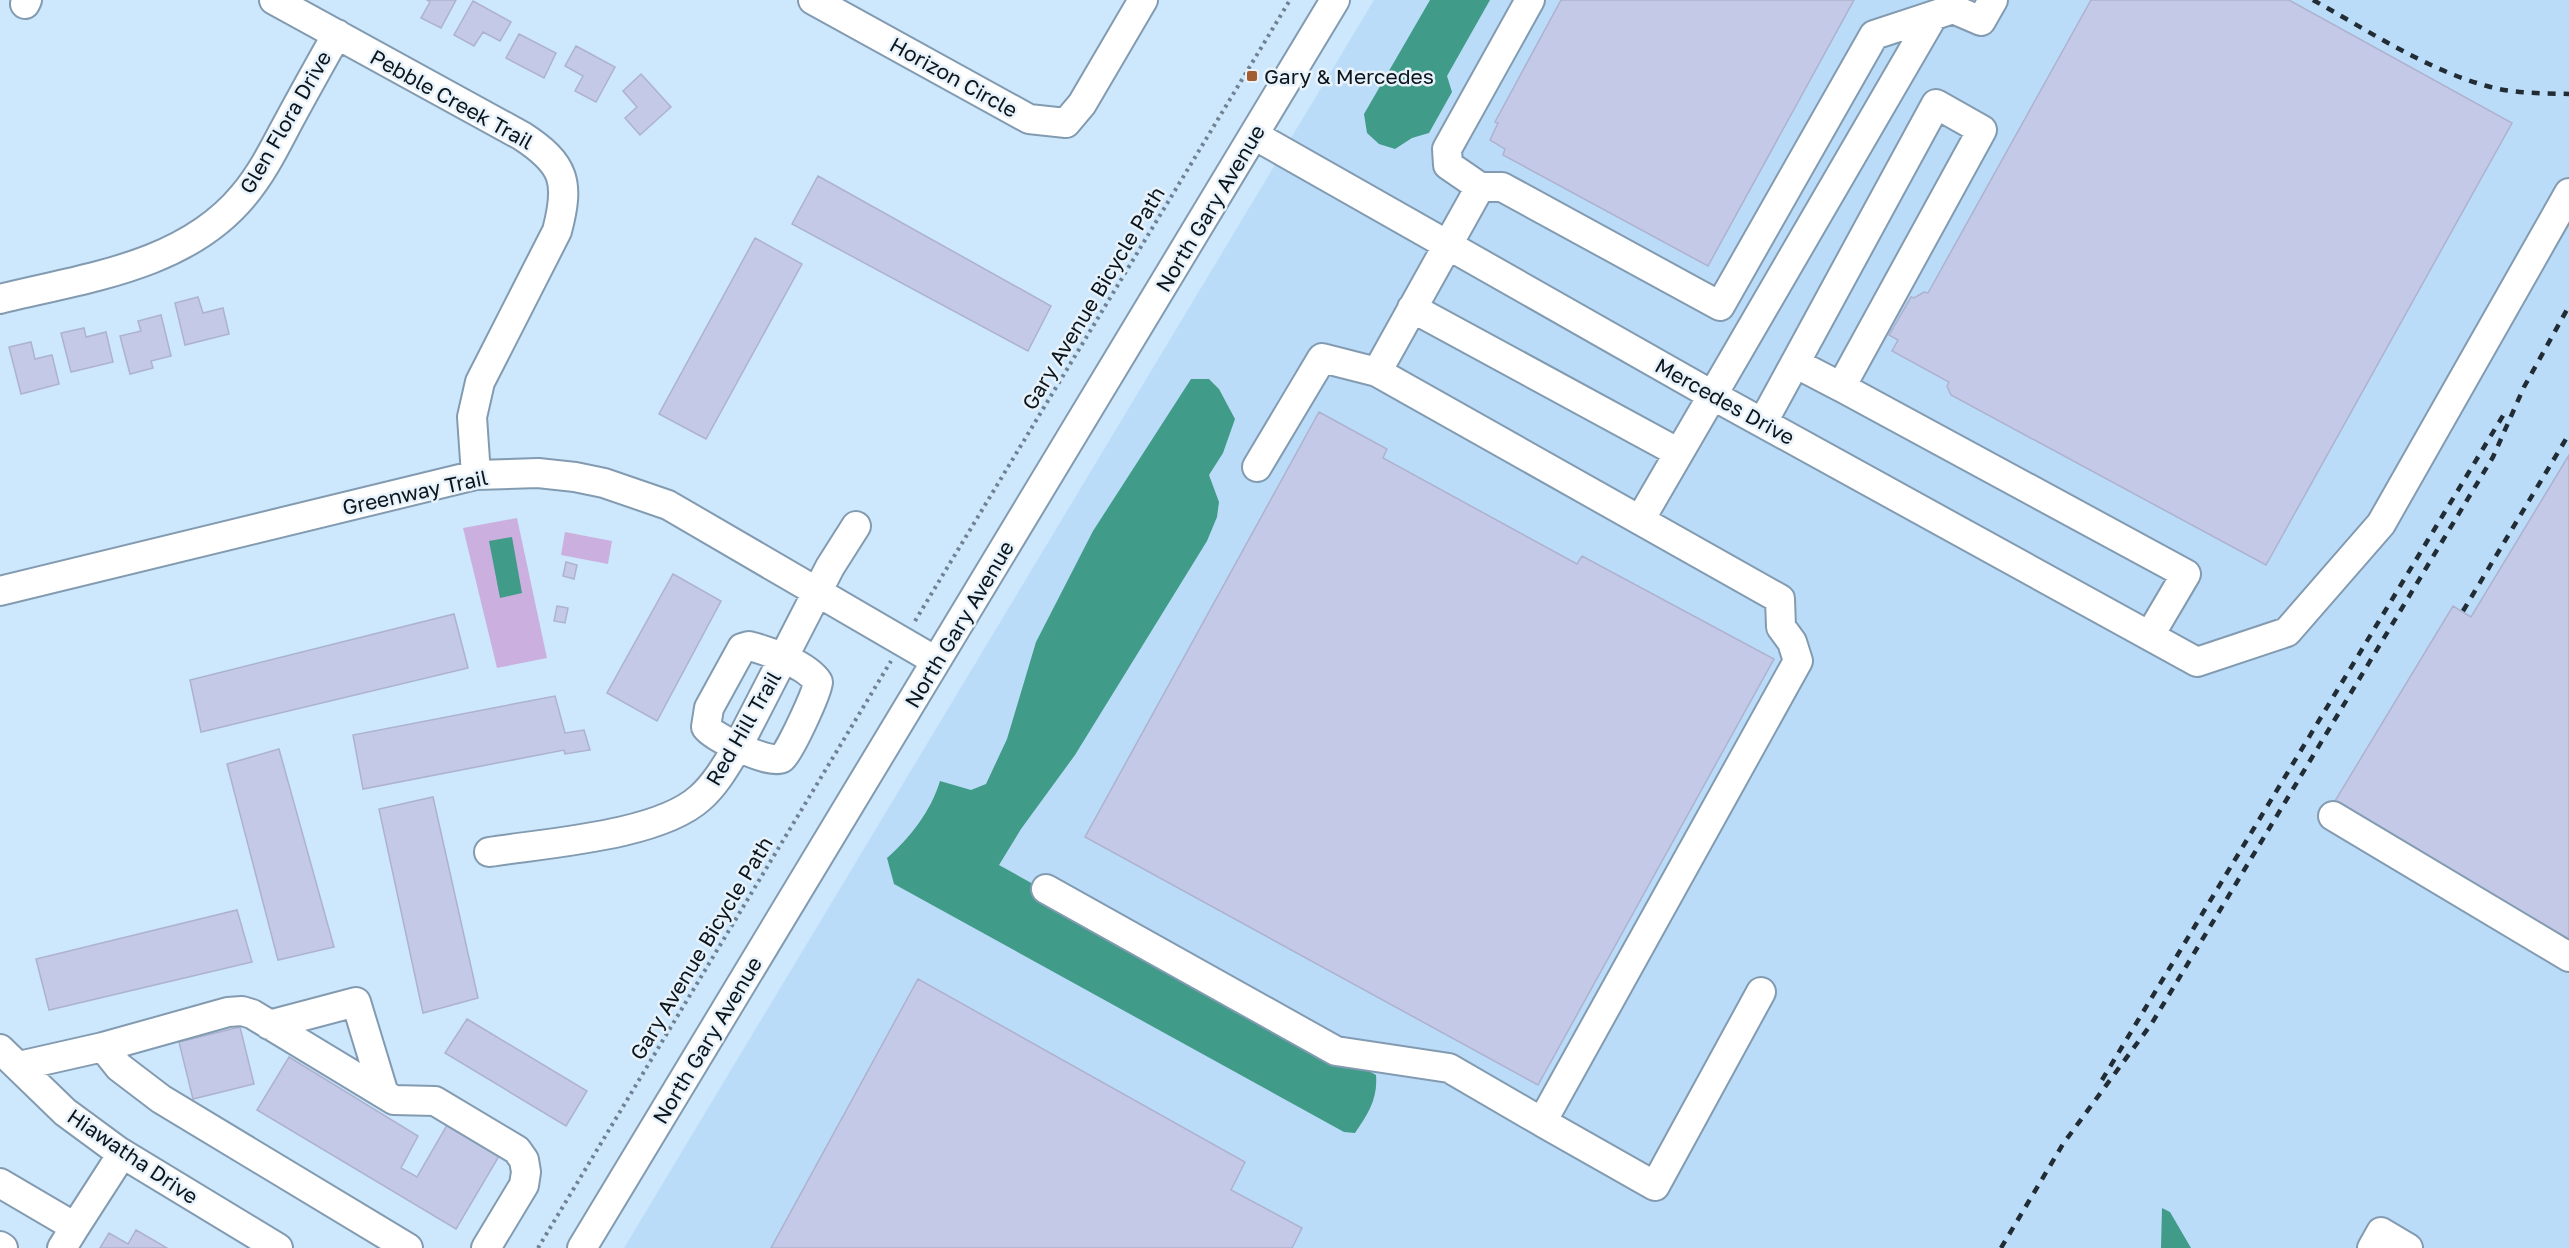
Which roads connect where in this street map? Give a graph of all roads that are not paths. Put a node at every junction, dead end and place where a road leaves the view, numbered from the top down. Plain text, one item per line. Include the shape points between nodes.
1 (274, 0) edge
2 (813, 0) edge
3 (1143, 0) edge
4 (1335, 0) edge
5 (1530, 0) edge
6 (1993, 0) edge
7 (1933, 16) junction
8 (336, 34) junction
9 (1254, 135) junction
10 (1480, 187) junction
11 (2569, 193) edge
12 (1448, 244) junction
13 (0, 300) edge
14 (1412, 308) junction
15 (1795, 363) junction
16 (1377, 372) junction
17 (1841, 387) junction
18 (1712, 395) junction
19 (1763, 422) junction
20 (1679, 453) junction
21 (1257, 467) dead end
22 (476, 475) junction
23 (1640, 520) junction
24 (856, 526) dead end
25 (0, 591) edge
26 (818, 592) junction
27 (2150, 635) junction
28 (783, 658) junction
29 (936, 661) junction
30 (738, 746) junction
31 (2333, 816) dead end
32 (489, 852) dead end
33 (1046, 889) dead end
34 (2569, 957) edge
35 (1761, 992) dead end
36 (269, 1025) junction
37 (103, 1047) junction
38 (9, 1058) edge
39 (384, 1094) junction
40 (1542, 1122) junction
41 (122, 1154) junction
42 (0, 1182) edge
43 (68, 1237) edge
44 (278, 1248) edge
45 (409, 1248) edge
46 (486, 1248) edge
47 (582, 1248) edge
48 (2372, 1248) edge
49 (2408, 1248) edge

1 - 8 street, Pebble Creek Trail
2 - 3 street, Horizon Circle via 1029,119 1066,123 1082,104
4 - 9 street, North Gary Avenue
5 - 10 street via 1447,149 1448,165
6 - 7 street via 1981,21 1953,9
7 - 10 street via 1874,35 1720,306 1502,187
7 - 18 street
8 - 13 street, Glen Flora Drive via 261,172 210,228 137,264
8 - 22 street, Pebble Creek Trail via 522,135 571,176 557,231 480,382 472,417
9 - 12 street, Mercedes Drive
9 - 29 street, North Gary Avenue
10 - 12 street
11 - 27 street, Mercedes Drive via 2381,524 2287,632 2198,662
12 - 14 street
12 - 18 street, Mercedes Drive
14 - 16 street
14 - 20 street
15 - 17 street
15 - 17 street via 1935,104 1982,130
15 - 19 street
16 - 21 street via 1322,358
16 - 23 street
17 - 27 street via 2186,574
18 - 19 street, Mercedes Drive
18 - 20 street
19 - 27 street, Mercedes Drive
20 - 23 street
22 - 25 street, Greenway Trail
22 - 26 street, Greenway Trail via 538,473 575,477 649,497 704,523
23 - 40 street via 1780,599 1781,627 1792,642 1798,661
24 - 26 street, Red Hill Trail
26 - 28 street, Red Hill Trail
26 - 29 street, Greenway Trail
28 - 30 street, Red Hill Trail
28 - 30 street via 749,646 742,648 709,708 705,719 709,732
28 - 30 street via 814,676 818,682 813,699 782,758 771,761
29 - 47 street, North Gary Avenue
30 - 32 street, Red Hill Trail via 701,798 675,816 644,827
31 - 34 street
33 - 40 street via 1336,1051 1449,1068
35 - 40 street via 1655,1186
36 - 37 street via 242,1011 228,1012
36 - 39 street
36 - 39 street via 356,1002
37 - 38 street
37 - 45 street via 119,1067 161,1099
38 - 41 street, Hiawatha Drive via 65,1112
39 - 46 street via 405,1102 435,1101 509,1144 524,1160 524,1185
41 - 43 street
41 - 44 street, Hiawatha Drive
42 - 43 street
48 - 49 street via 2381,1232

